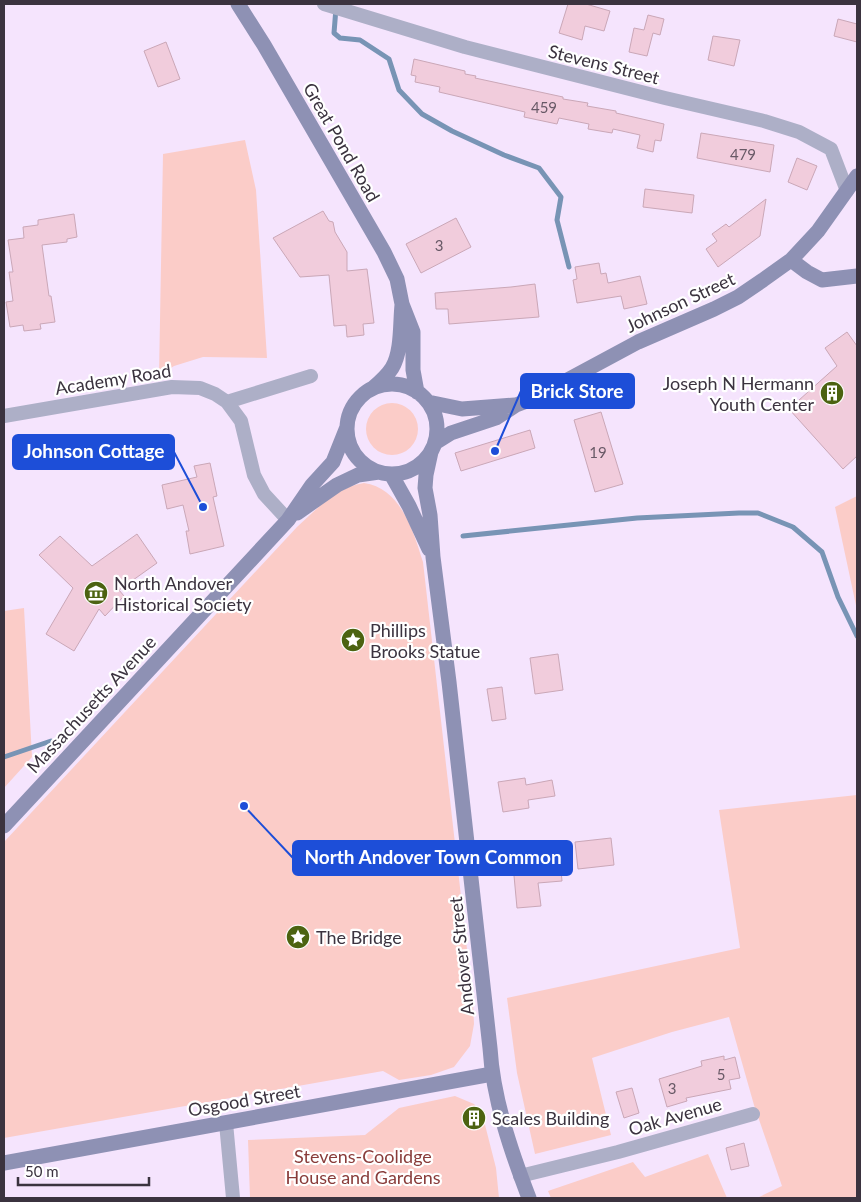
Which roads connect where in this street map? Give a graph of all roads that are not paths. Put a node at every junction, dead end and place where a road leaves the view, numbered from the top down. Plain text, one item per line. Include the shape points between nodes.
1 (238, 4) edge
2 (324, 4) edge
3 (857, 176) edge
4 (847, 191) junction
5 (791, 260) junction
6 (857, 276) edge
7 (402, 304) junction
8 (311, 376) dead end
9 (372, 388) junction
10 (417, 392) junction
11 (227, 402) junction
12 (428, 402) junction
13 (516, 405) junction
14 (4, 416) edge
15 (347, 427) junction
16 (433, 448) junction
17 (385, 473) junction
18 (288, 520) junction
19 (433, 557) junction
20 (4, 826) edge
21 (492, 1074) junction
22 (753, 1114) dead end
23 (226, 1123) junction
24 (4, 1163) edge
25 (520, 1176) junction
26 (233, 1198) edge
27 (529, 1198) edge

1 - 7 main road, Great Pond Road via 384,252 397,279
2 - 4 street, Stevens Street via 465,48 799,132 831,149
3 - 4 main road, Johnson Street
4 - 5 main road, Johnson Street via 818,231
5 - 6 main road via 822,280
5 - 13 main road, Johnson Street via 738,297 638,342
7 - 9 main road, Great Pond Road via 394,366
7 - 10 main road, Great Pond Road via 414,332 413,370
8 - 11 street
9 - 10 main road via 395,384
9 - 15 main road via 357,400 348,417
10 - 12 main road
11 - 14 street, Academy Road via 200,388 172,387
11 - 18 street via 241,421 254,475 264,494
12 - 13 main road, Johnson Street via 462,409
12 - 16 main road via 435,415 437,429
13 - 16 main road, Johnson Street via 496,418 451,433
15 - 17 main road via 348,439 359,460 368,468
15 - 18 main road, Massachusetts Avenue via 333,462
16 - 17 main road via 414,469
16 - 19 main road, Andover Street via 425,488
17 - 18 main road, Massachusetts Avenue via 358,475 337,485
17 - 19 main road, Andover Street via 409,506
18 - 20 main road, Massachusetts Avenue
19 - 21 main road, Andover Street
21 - 23 main road, Osgood Street
21 - 25 main road, Andover Street
22 - 25 street, Oak Avenue
23 - 24 main road, Osgood Street
23 - 26 street
25 - 27 main road, Andover Street

